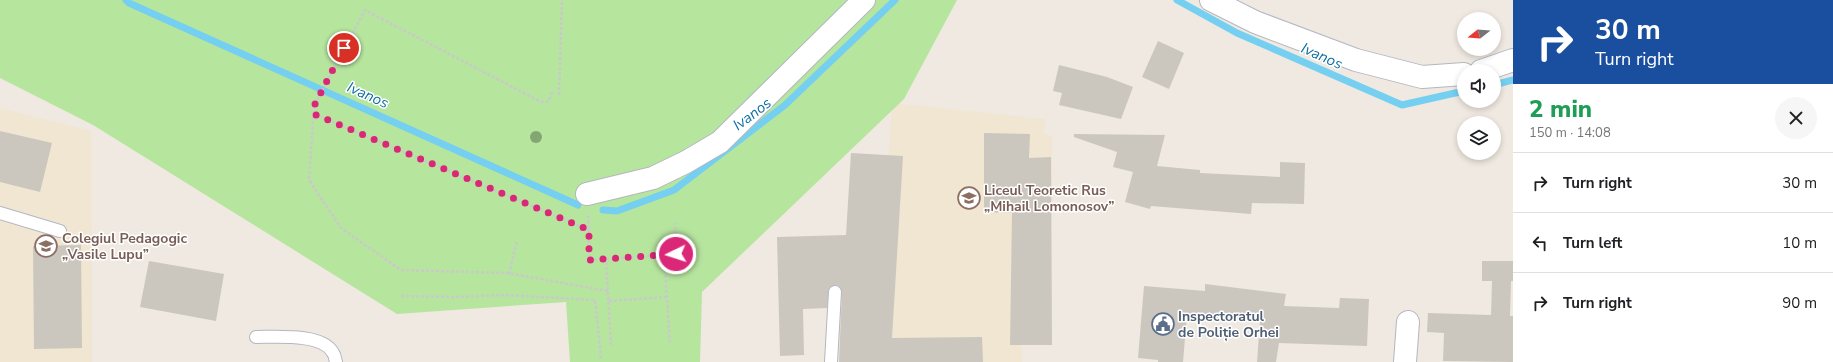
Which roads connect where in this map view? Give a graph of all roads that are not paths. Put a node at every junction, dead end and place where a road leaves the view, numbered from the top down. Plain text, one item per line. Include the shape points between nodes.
1 (864, 0) edge
2 (1211, 0) edge
3 (1513, 60) edge
4 (1501, 64) edge
5 (1457, 74) edge
6 (588, 194) road end
7 (0, 213) edge
8 (60, 231) dead end
9 (835, 292) dead end
10 (1408, 322) dead end
11 (256, 337) dead end
12 (336, 362) edge
13 (831, 362) edge
14 (1405, 362) edge

1 - 6 street via 720,142 653,178
2 - 5 street via 1255,22 1356,60 1422,77
3 - 4 street
7 - 8 lane
9 - 13 lane
10 - 14 street
11 - 12 lane via 306,338 320,342 333,352

